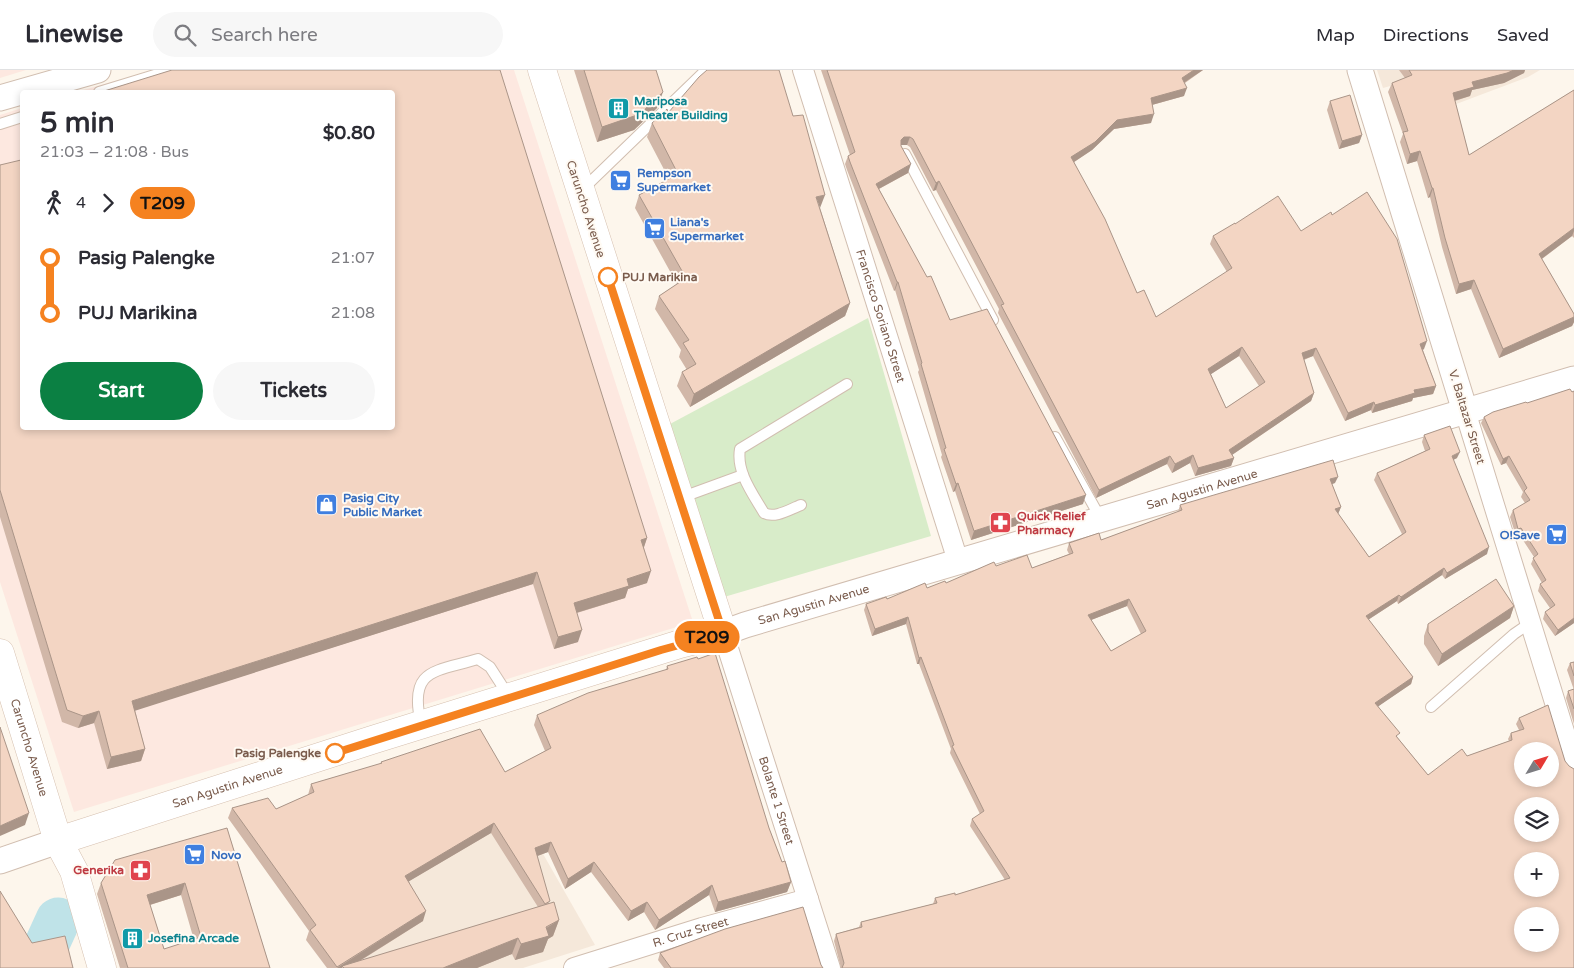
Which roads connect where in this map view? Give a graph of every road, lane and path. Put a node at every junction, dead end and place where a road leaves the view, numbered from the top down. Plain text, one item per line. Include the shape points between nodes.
1 (98, 70) edge
2 (171, 70) edge
3 (542, 70) edge
4 (706, 70) edge
5 (804, 70) edge
6 (1360, 70) edge
7 (55, 87) edge
8 (40, 90) edge
9 (106, 90) edge
10 (20, 94) edge
11 (0, 98) edge
12 (20, 118) edge
13 (0, 124) edge
14 (904, 151) edge
15 (580, 191) junction
16 (998, 331) edge
17 (1574, 379) edge
18 (847, 384) dead end
19 (1465, 411) junction
20 (1050, 427) edge
21 (743, 475) junction
22 (679, 498) junction
23 (800, 504) dead end
24 (1101, 519) junction
25 (958, 561) junction
26 (1530, 623) junction
27 (723, 633) junction
28 (0, 653) edge
29 (510, 697) junction
30 (1431, 707) dead end
31 (421, 725) junction
32 (1574, 764) edge
33 (58, 841) junction
34 (0, 861) edge
35 (808, 899) junction
36 (86, 968) edge
37 (102, 968) edge
38 (574, 968) edge
39 (830, 968) edge

1 - 7 street
2 - 9 lane
3 - 15 main road, Caruncho Avenue
4 - 15 lane
5 - 25 street, Francisco Soriano Street
6 - 19 street, V. Baltazar Street
7 - 8 street
10 - 11 street
12 - 13 lane
14 - 16 lane
15 - 22 main road, Caruncho Avenue
17 - 19 street, San Agustin Avenue
18 - 21 lane via 740,449
19 - 24 street, San Agustin Avenue
19 - 26 street, V. Baltazar Street
20 - 24 lane
21 - 22 lane
21 - 23 lane via 764,513 774,515
22 - 27 main road, Caruncho Avenue
24 - 25 street, San Agustin Avenue
25 - 27 street, San Agustin Avenue
26 - 30 lane
26 - 32 street, V. Baltazar Street
27 - 29 main road, San Agustin Avenue
27 - 35 street, Bolante 1 Street
28 - 33 main road, Caruncho Avenue
29 - 31 main road, San Agustin Avenue
29 - 31 lane via 490,667 478,660 429,674 419,688 417,709
31 - 33 main road, San Agustin Avenue
33 - 34 street
33 - 36 main road via 59,874
33 - 37 main road via 74,871
35 - 38 street, R. Cruz Street
35 - 39 street, Bolante 1 Street

